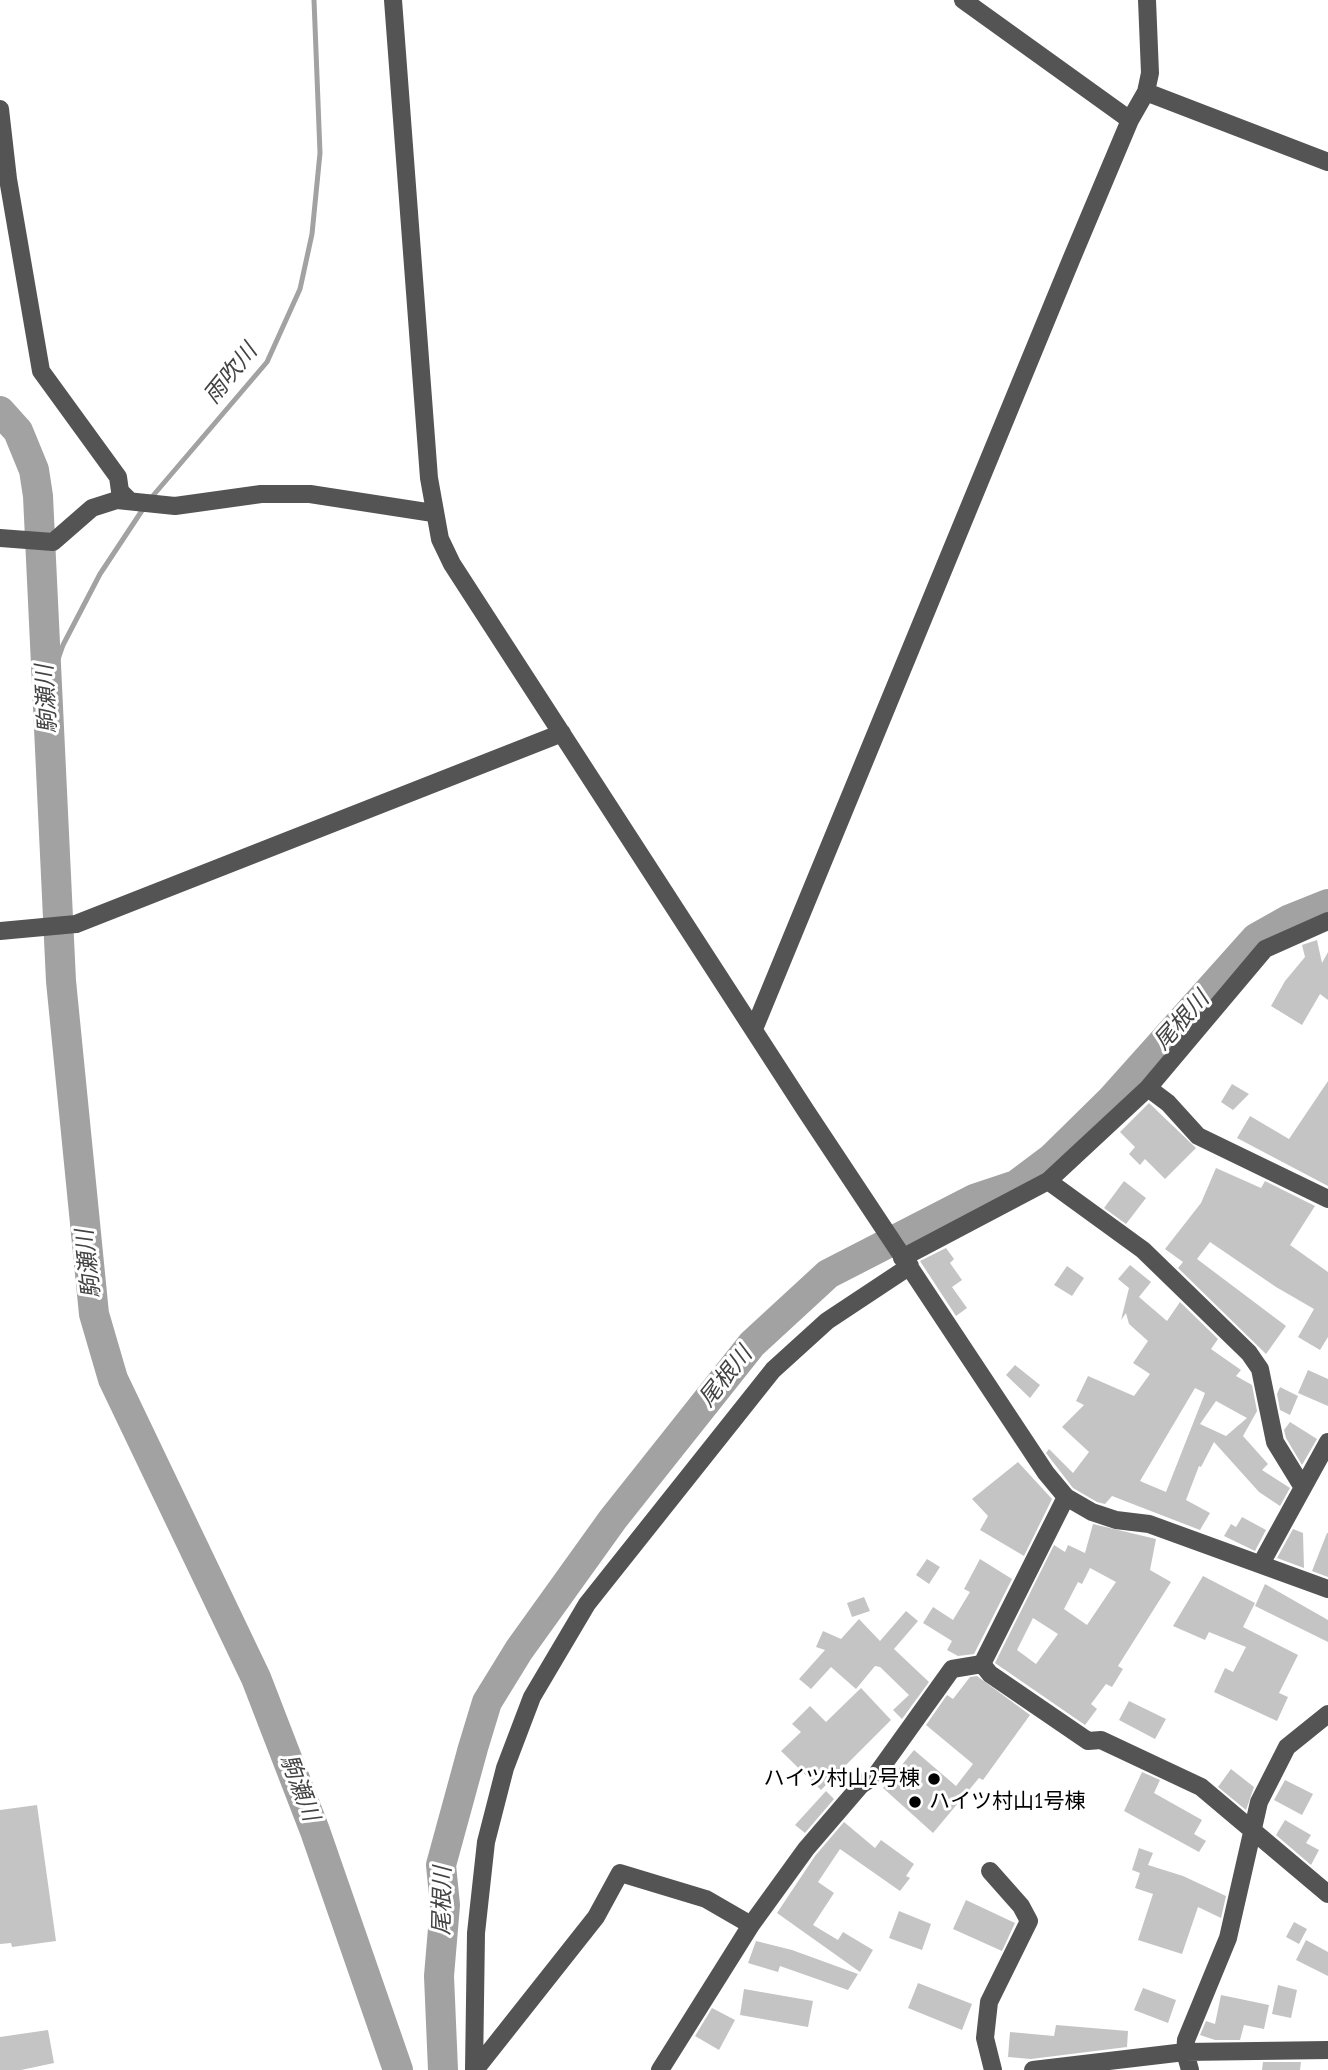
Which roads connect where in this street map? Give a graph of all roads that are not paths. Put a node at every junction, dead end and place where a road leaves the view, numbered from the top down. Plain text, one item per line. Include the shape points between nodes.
1 (393, 0) edge
2 (963, 0) edge
3 (1147, 0) edge
4 (1146, 92) junction
5 (0, 109) edge
6 (1129, 120) junction
7 (1328, 162) edge
8 (141, 503) junction
9 (433, 513) junction
10 (0, 538) edge
11 (562, 733) junction
12 (1328, 921) edge
13 (0, 931) edge
14 (754, 1029) junction
15 (1148, 1088) junction
16 (1048, 1181) junction
17 (1328, 1199) edge
18 (904, 1259) junction
19 (1328, 1442) edge
20 (1302, 1486) junction
21 (1066, 1497) junction
22 (1262, 1562) junction
23 (1328, 1589) edge
24 (982, 1664) junction
25 (1328, 1714) edge
26 (1251, 1827) junction
27 (990, 1871) dead end
28 (1328, 1894) edge
29 (751, 1925) junction
30 (1328, 2050) edge
31 (1185, 2052) junction
32 (475, 2070) edge
33 (660, 2070) edge
34 (993, 2070) edge
35 (1032, 2070) edge
36 (1190, 2070) edge

1 - 9 street
2 - 6 street
3 - 4 street via 1150,73
4 - 6 street
4 - 7 street
5 - 8 street via 41,370 98,446 118,477 120,491
6 - 14 street
8 - 9 street via 175,506 261,494 310,494
8 - 10 street via 117,500 92,508 57,540
9 - 11 street via 452,564
11 - 13 street via 76,924
11 - 14 street
12 - 15 street via 1265,949
14 - 18 street
15 - 16 street
15 - 17 street via 1198,1136
16 - 18 street
16 - 20 street via 1143,1250 1249,1353 1260,1369 1275,1442
18 - 21 street via 1027,1449
18 - 32 street via 773,1370 587,1604 532,1697 505,1768 486,1842 476,1933
19 - 20 street
20 - 22 street
21 - 22 street via 1116,1520 1149,1524
21 - 24 street
22 - 23 street
24 - 26 street via 1088,1741 1101,1740 1201,1787
24 - 29 street via 952,1669 876,1775 861,1785 806,1849
25 - 26 street via 1287,1747
26 - 28 street
26 - 31 street via 1228,1938
27 - 34 street via 1029,1921 989,2002 985,2038
29 - 32 street via 706,1899 620,1873 596,1917
29 - 33 street
30 - 31 street
31 - 35 street
31 - 36 street

